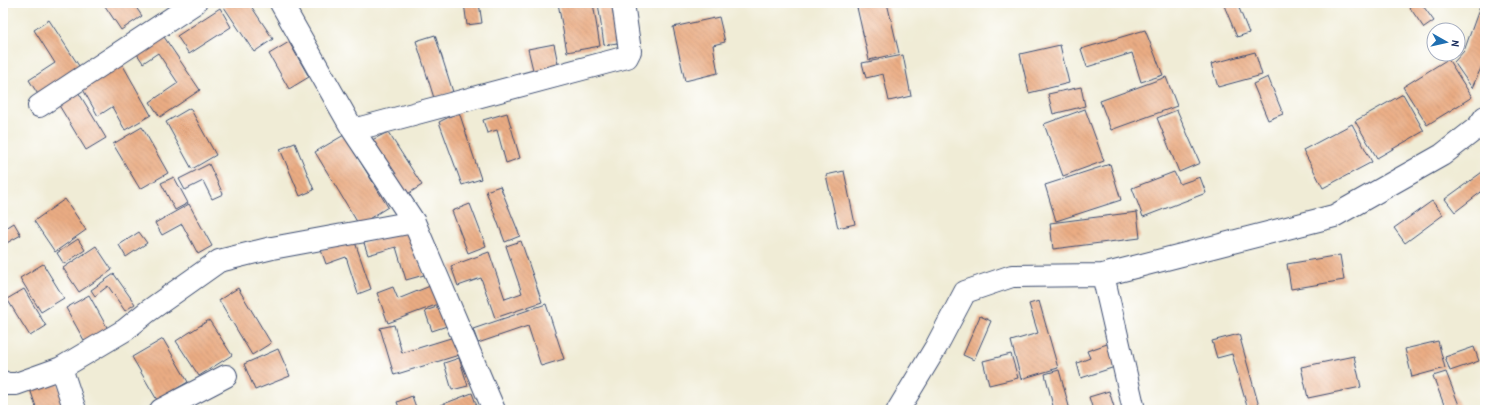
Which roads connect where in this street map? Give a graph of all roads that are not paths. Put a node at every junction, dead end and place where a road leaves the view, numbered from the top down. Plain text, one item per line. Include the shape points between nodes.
1 (195, 3) edge
2 (281, 3) edge
3 (623, 3) edge
4 (39, 106) dead end
5 (1483, 125) edge
6 (353, 130) junction
7 (414, 222) junction
8 (1103, 275) junction
9 (61, 368) junction
10 (226, 376) dead end
11 (3, 382) edge
12 (75, 410) edge
13 (161, 410) edge
14 (494, 410) edge
15 (898, 410) edge
16 (1134, 410) edge

1 - 4 street
2 - 6 street
3 - 6 street via 630,51 627,57
5 - 8 street via 1442,155 1334,216
6 - 7 street
7 - 9 street via 272,248 219,261 124,330
7 - 14 street
8 - 15 street via 1012,276 965,292
8 - 16 street
9 - 11 street via 16,384
9 - 12 street
10 - 13 street

